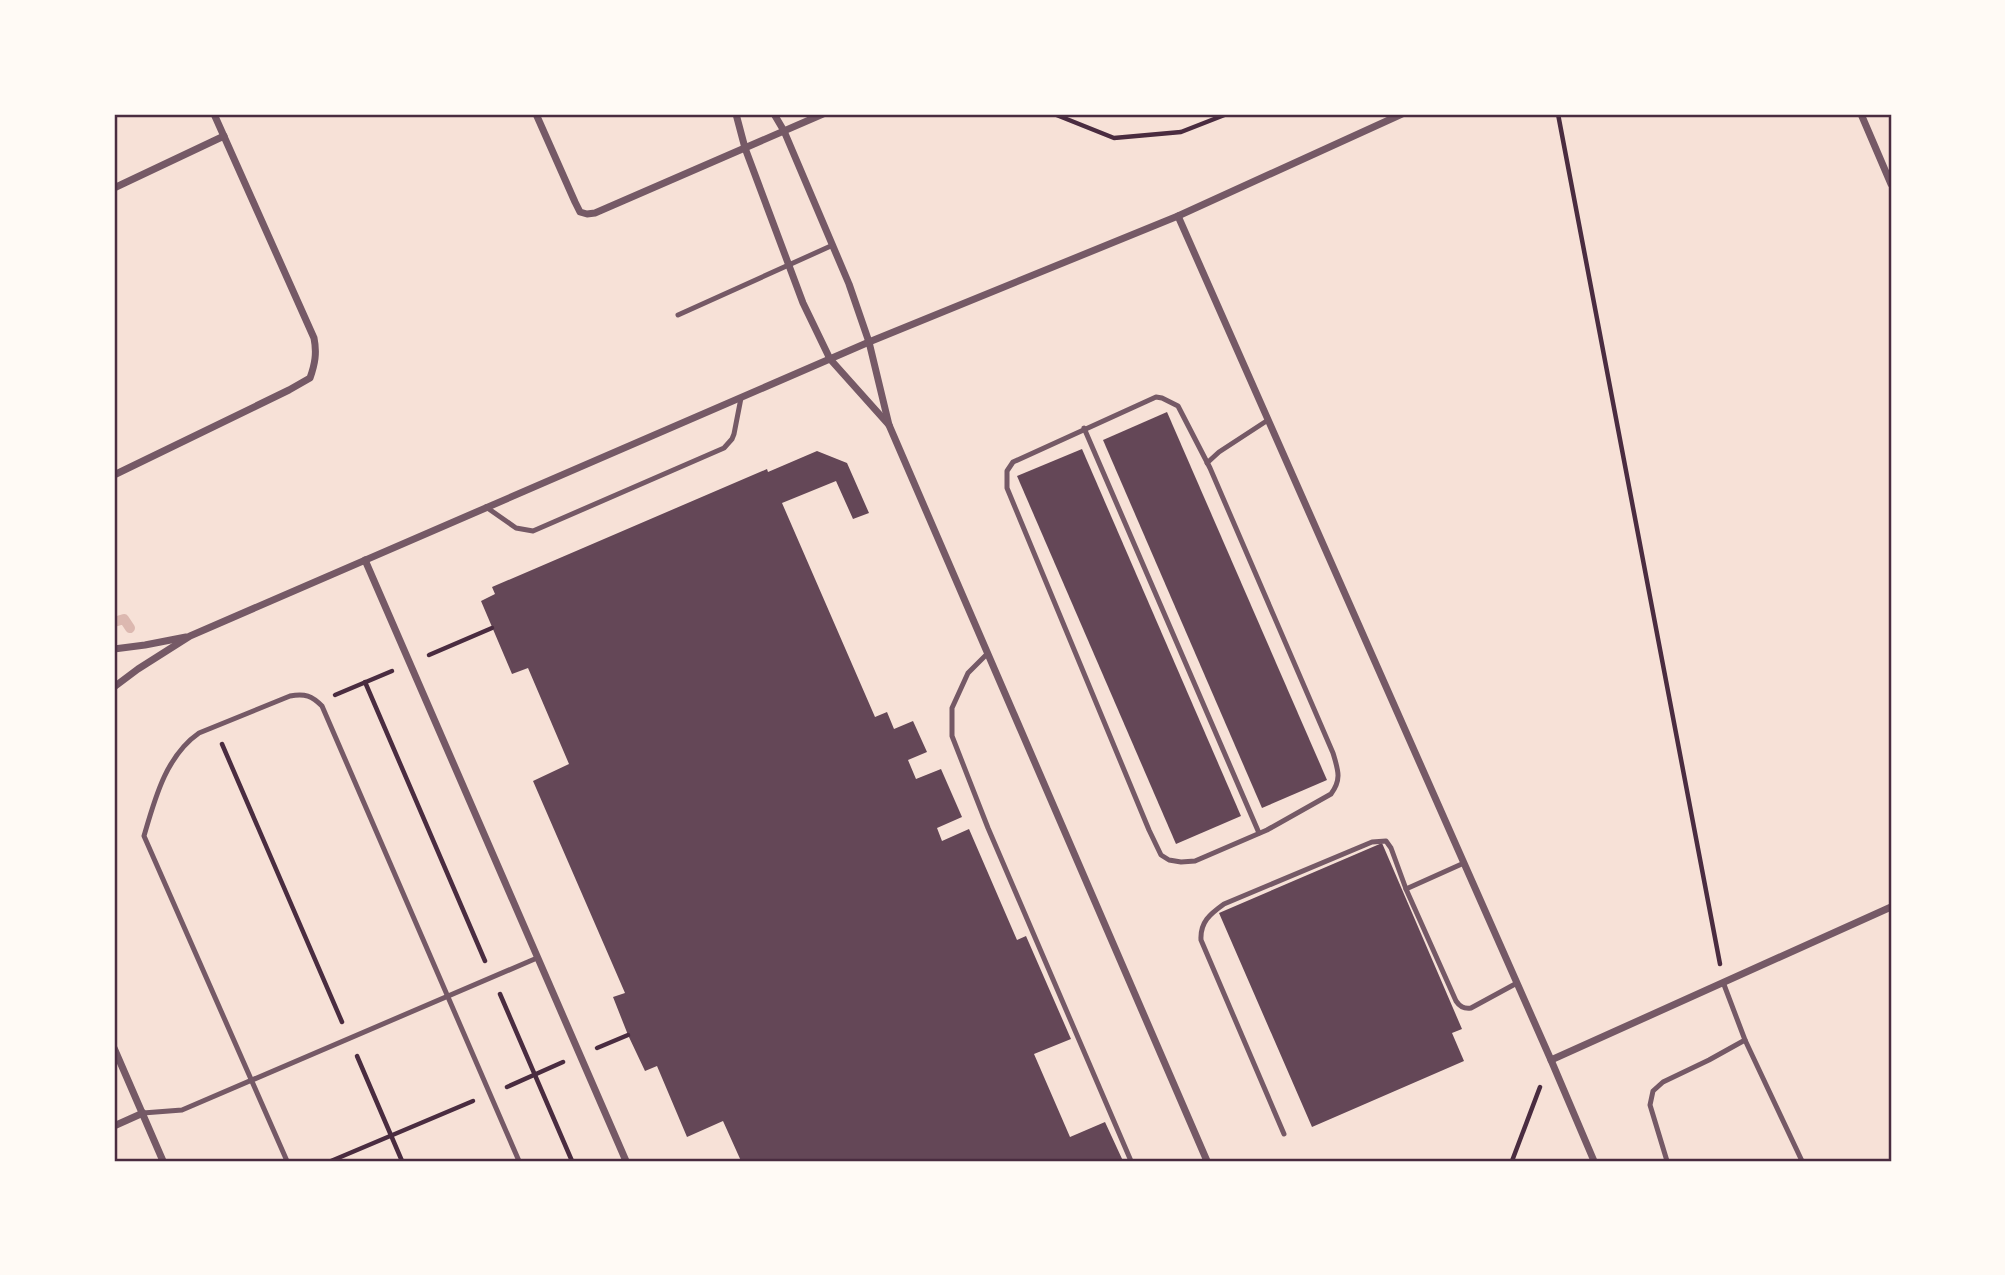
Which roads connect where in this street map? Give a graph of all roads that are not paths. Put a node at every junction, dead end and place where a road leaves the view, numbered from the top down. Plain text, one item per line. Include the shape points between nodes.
1 (214, 114) edge
2 (536, 114) edge
3 (736, 114) edge
4 (774, 114) edge
5 (823, 114) edge
6 (1402, 114) edge
7 (1861, 114) edge
8 (784, 131) junction
9 (224, 136) junction
10 (745, 148) junction
11 (1891, 184) edge
12 (114, 188) edge
13 (1178, 216) junction
14 (833, 245) junction
15 (788, 264) junction
16 (678, 315) dead end
17 (869, 342) junction
18 (831, 359) junction
19 (741, 398) junction
20 (1268, 420) junction
21 (889, 425) junction
22 (1084, 428) junction
23 (1207, 463) junction
24 (114, 475) edge
25 (486, 508) junction
26 (365, 560) junction
27 (190, 636) junction
28 (114, 649) edge
29 (988, 653) junction
30 (114, 687) edge
31 (1259, 833) junction
32 (1464, 863) junction
33 (1406, 888) junction
34 (1891, 906) edge
35 (537, 958) junction
36 (1723, 982) junction
37 (1517, 983) junction
38 (448, 996) junction
39 (1745, 1040) junction
40 (114, 1048) edge
41 (1551, 1060) junction
42 (251, 1080) junction
43 (143, 1113) junction
44 (114, 1126) edge
45 (1284, 1134) dead end
46 (163, 1161) edge
47 (287, 1161) edge
48 (519, 1161) edge
49 (626, 1161) edge
50 (1131, 1161) edge
51 (1208, 1161) edge
52 (1594, 1161) edge
53 (1667, 1161) edge
54 (1802, 1161) edge

1 - 9 street
2 - 10 street via 580,212 587,214
3 - 10 street
4 - 8 street
5 - 8 street
6 - 13 street
7 - 11 street
8 - 10 street
8 - 14 street
9 - 12 street
9 - 24 street via 314,338 314,366 310,378 289,390
10 - 15 street
13 - 17 street
13 - 20 street
14 - 15 lane
14 - 17 street
15 - 16 lane
15 - 18 street
17 - 18 street
17 - 21 street
18 - 19 street
18 - 21 street
19 - 25 street
19 - 25 lane via 732,439 724,448 533,531 516,528
20 - 23 lane
20 - 32 street
21 - 29 street
22 - 23 lane via 1152,398 1163,398 1178,406
22 - 31 lane
22 - 31 lane via 1013,462 1007,471 1007,488 1149,830 1161,855 1181,862 1195,861
23 - 31 lane via 1340,775 1331,794
25 - 26 street
26 - 27 street
26 - 35 street
27 - 28 street
27 - 30 street
29 - 50 lane via 968,673 952,708 952,736
29 - 51 street
32 - 33 lane
32 - 37 street
33 - 37 lane via 1460,1006 1471,1008
33 - 45 lane via 1386,841 1372,842 1224,905 1202,926 1201,940
34 - 36 street
35 - 38 lane
35 - 49 street
36 - 39 lane
36 - 41 street
37 - 41 street
38 - 42 lane
38 - 42 lane via 316,699 290,696 199,733 179,750 156,794 144,836
38 - 48 lane
39 - 53 lane via 1653,1091 1650,1105
39 - 54 lane
40 - 43 street
41 - 52 street
42 - 43 lane via 182,1110
42 - 47 lane
43 - 44 street
43 - 46 street

